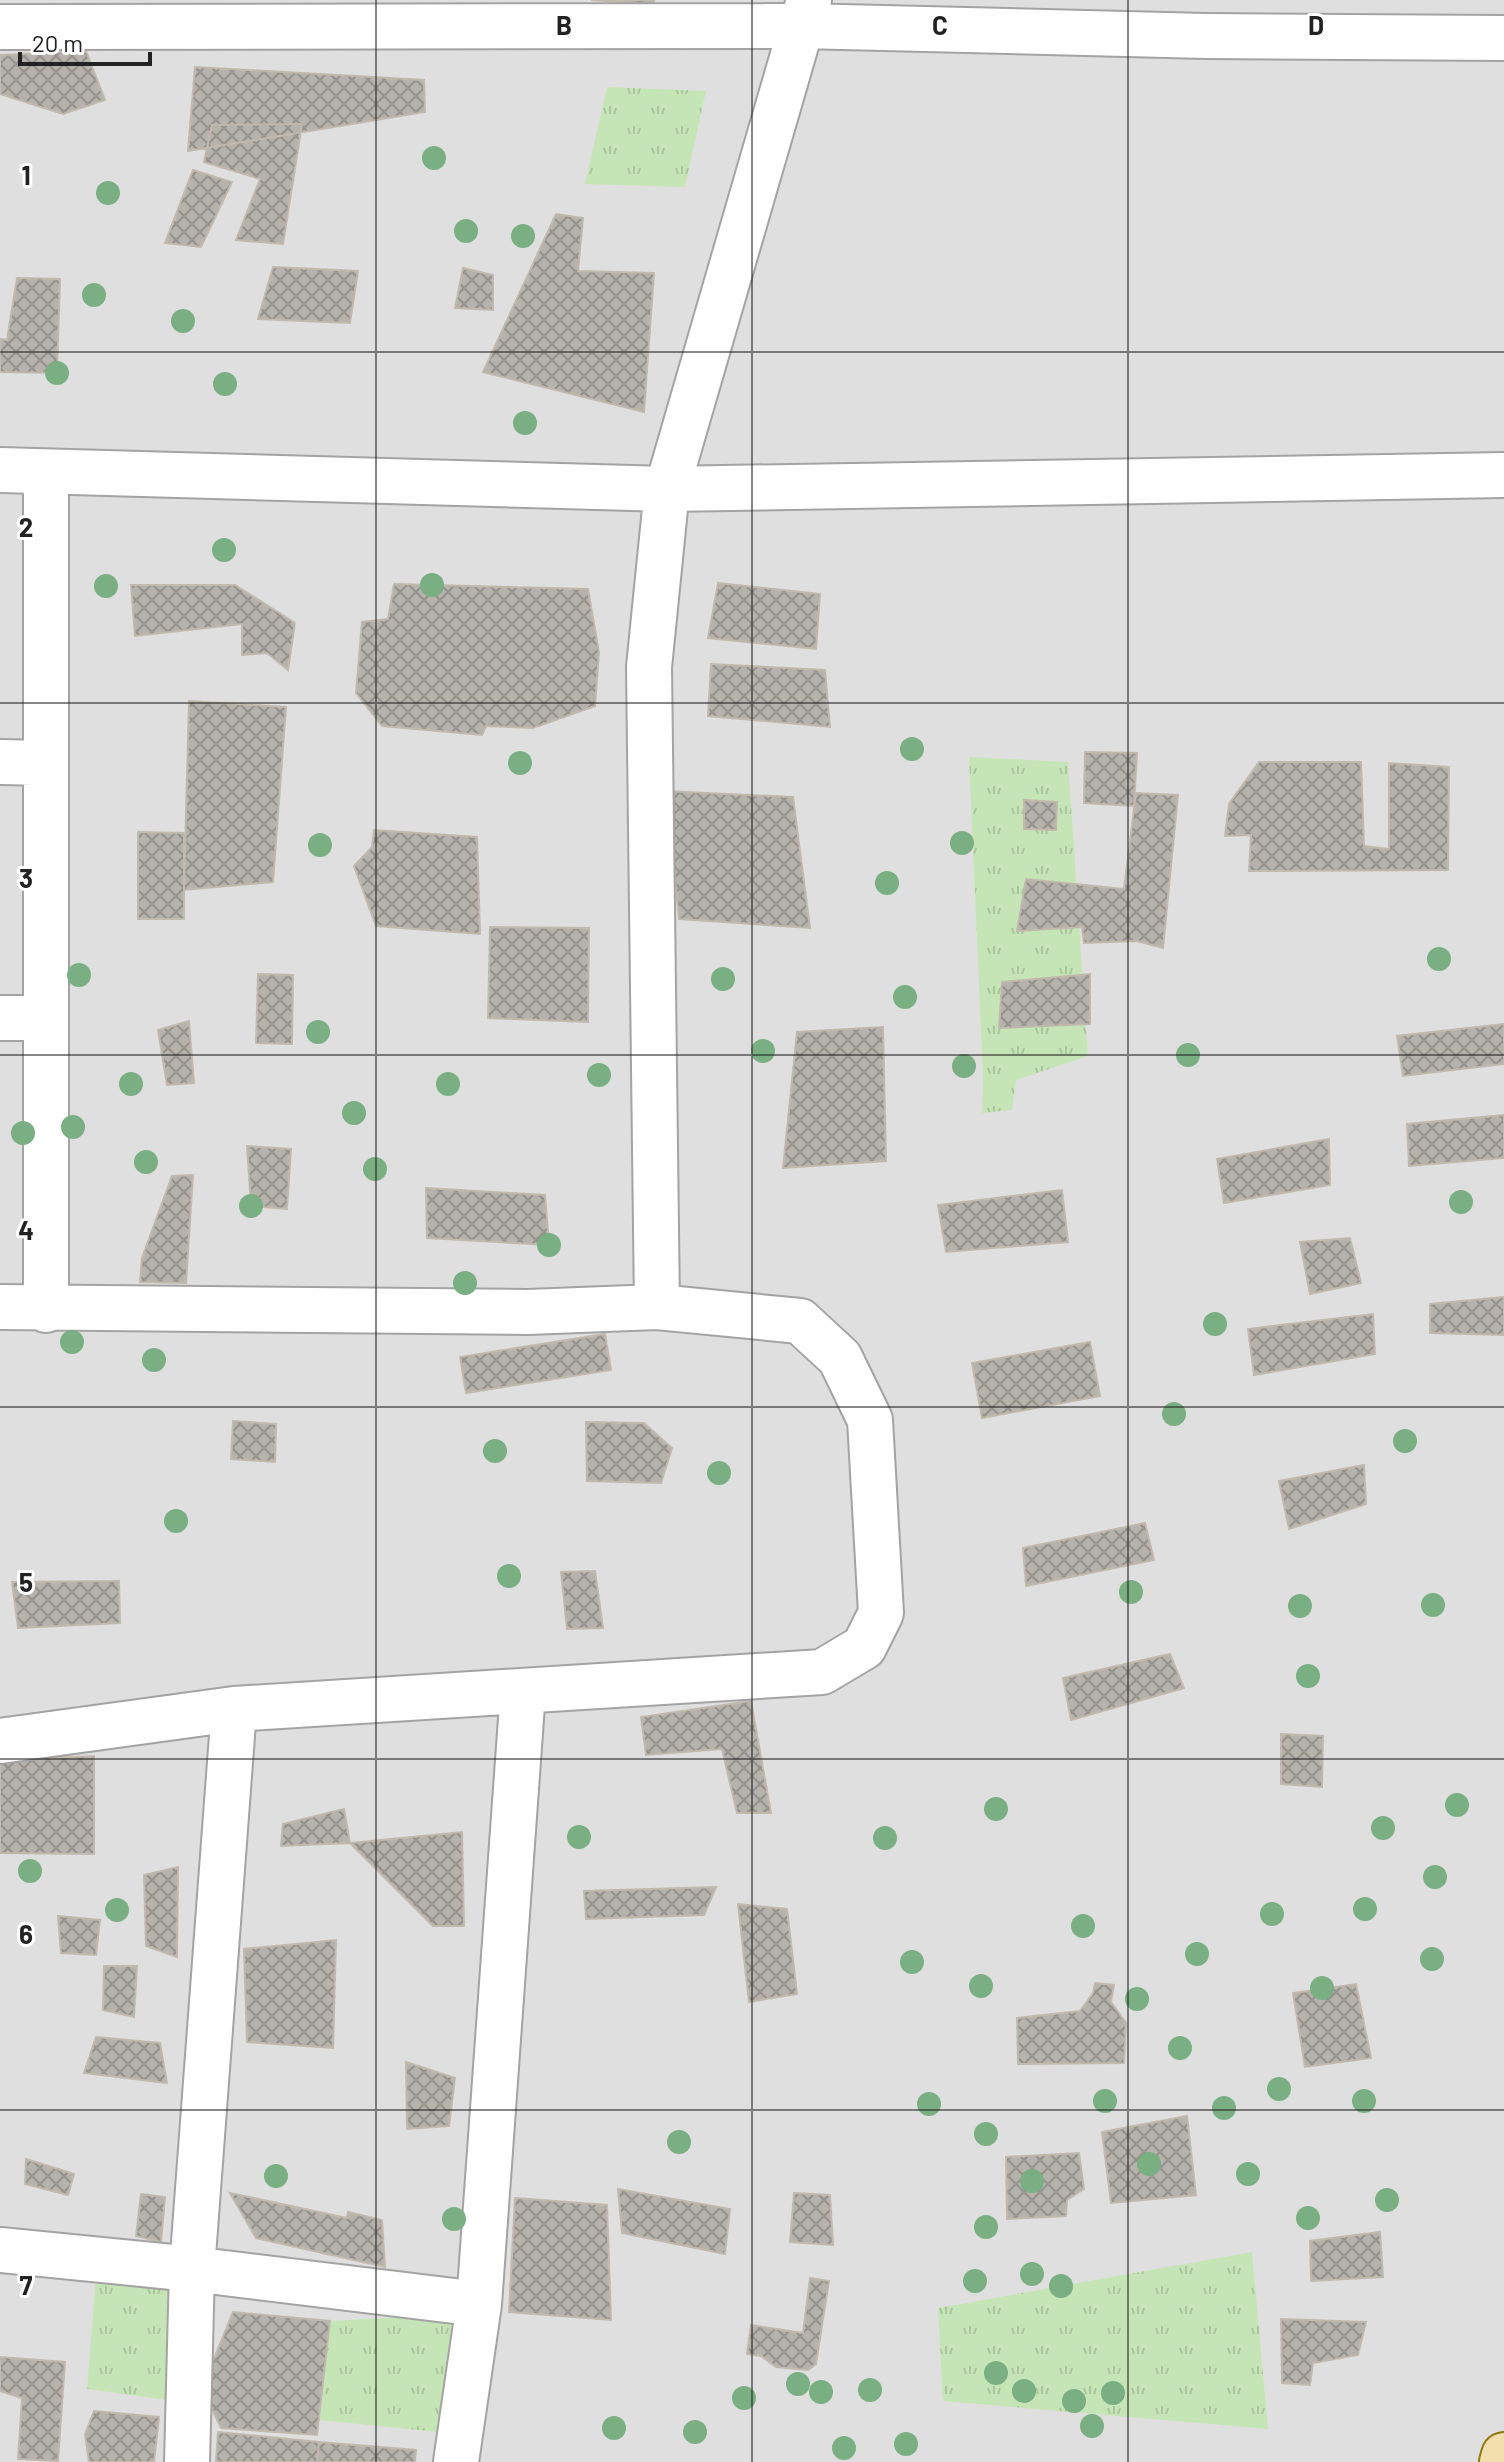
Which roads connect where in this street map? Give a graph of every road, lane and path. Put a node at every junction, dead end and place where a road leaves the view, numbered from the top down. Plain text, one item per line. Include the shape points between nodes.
1 (805, 13) edge
2 (0, 27) edge
3 (1504, 38) edge
4 (0, 470) edge
5 (46, 472) junction
6 (1504, 475) edge
7 (667, 489) junction
8 (0, 762) edge
9 (46, 763) junction
10 (0, 1018) edge
11 (46, 1018) junction
12 (0, 1307) edge
13 (657, 1307) junction
14 (46, 1310) junction
15 (523, 1691) junction
16 (234, 1709) junction
17 (0, 1741) edge
18 (0, 2250) edge
19 (192, 2269) junction
20 (479, 2304) junction
21 (1504, 2455) edge
22 (187, 2462) edge
23 (456, 2462) edge
24 (1502, 2462) edge

1 - 2 street
1 - 3 street
1 - 7 street
4 - 5 street
5 - 7 street
5 - 9 street
6 - 7 street
7 - 13 street via 649,667
8 - 9 street
9 - 11 street
10 - 11 street
11 - 14 street
12 - 14 street
13 - 14 street via 528,1312
13 - 15 street via 800,1321 840,1358 870,1420 881,1613 864,1647 822,1672
15 - 16 street
15 - 20 street
16 - 17 street
16 - 19 street
18 - 19 street
19 - 20 street
19 - 22 street
20 - 23 street
21 - 24 main road

